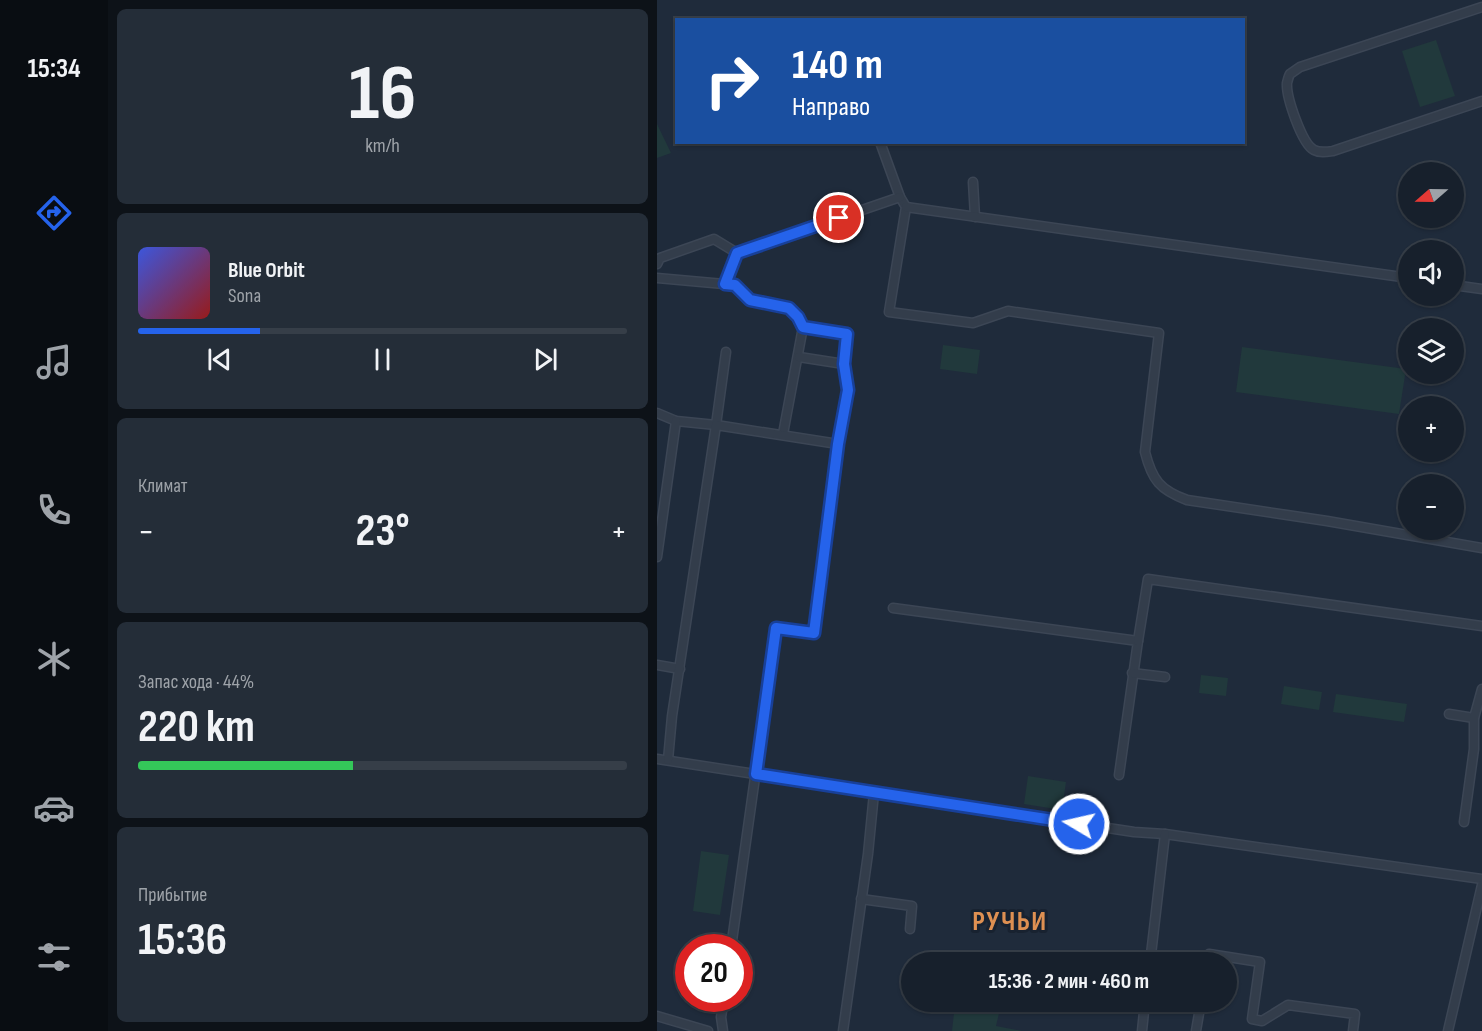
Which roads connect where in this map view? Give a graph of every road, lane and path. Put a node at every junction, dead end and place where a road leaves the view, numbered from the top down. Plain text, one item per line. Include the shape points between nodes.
1 (1482, 7) edge
2 (1482, 101) edge
3 (881, 144) edge
4 (973, 182) dead end
5 (900, 198) junction
6 (906, 207) junction
7 (975, 217) junction
8 (737, 253) junction
9 (657, 264) edge
10 (1398, 276) edge
11 (657, 278) edge
12 (725, 284) junction
13 (1464, 287) edge
14 (1482, 289) edge
15 (803, 327) junction
16 (726, 352) dead end
17 (799, 357) junction
18 (844, 364) junction
19 (657, 413) edge
20 (676, 421) junction
21 (715, 425) junction
22 (783, 435) junction
23 (838, 444) junction
24 (1482, 548) edge
25 (657, 557) edge
26 (893, 608) dead end
27 (1482, 626) edge
28 (1138, 641) junction
29 (657, 665) edge
30 (680, 669) junction
31 (1132, 673) junction
32 (1165, 677) dead end
33 (1482, 689) edge
34 (1449, 714) dead end
35 (1474, 717) junction
36 (657, 759) edge
37 (667, 760) junction
38 (756, 774) junction
39 (1119, 775) dead end
40 (875, 793) junction
41 (1464, 822) dead end
42 (1165, 834) junction
43 (1482, 879) edge
44 (1482, 885) edge
45 (861, 899) junction
46 (910, 929) dead end
47 (733, 934) edge
48 (1151, 952) edge
49 (1237, 958) edge
50 (722, 1012) edge
51 (1144, 1012) edge
52 (1199, 1012) edge
53 (657, 1016) edge
54 (708, 1031) edge
55 (723, 1031) edge
56 (843, 1031) edge
57 (1142, 1031) edge
58 (1196, 1031) edge
59 (1353, 1031) edge
60 (1448, 1031) edge

1 - 2 lane via 1300,67 1290,74 1287,83 1305,142 1323,152
3 - 5 lane
4 - 7 lane
5 - 6 lane
5 - 8 lane
6 - 7 lane
6 - 24 lane via 889,312 973,323 1008,311 1159,333 1145,452 1149,471 1172,495 1187,501
7 - 10 lane
8 - 9 lane via 714,239 660,258
8 - 12 lane
11 - 12 lane
12 - 15 lane via 735,285 750,300 789,308
13 - 14 lane
15 - 17 lane
15 - 18 lane via 847,334
16 - 21 lane
17 - 18 lane
17 - 22 lane
18 - 23 lane via 848,390
19 - 20 lane
20 - 21 lane
20 - 25 lane
21 - 22 lane
21 - 30 lane
22 - 23 lane
23 - 38 lane via 814,633 776,628
26 - 28 lane
27 - 28 lane via 1148,579
28 - 31 lane
29 - 30 lane
30 - 37 lane
31 - 32 lane
31 - 39 lane
33 - 35 lane
34 - 35 lane
35 - 41 lane via 1474,749
36 - 37 lane
37 - 38 lane
38 - 40 lane
38 - 47 lane
40 - 42 lane
40 - 45 lane
42 - 43 lane
42 - 48 lane
44 - 60 lane
45 - 46 lane via 912,906
45 - 56 lane
49 - 59 lane via 1260,962 1252,1020 1262,1021 1288,1005 1355,1014
50 - 55 lane
51 - 57 lane
52 - 58 lane
53 - 54 lane

